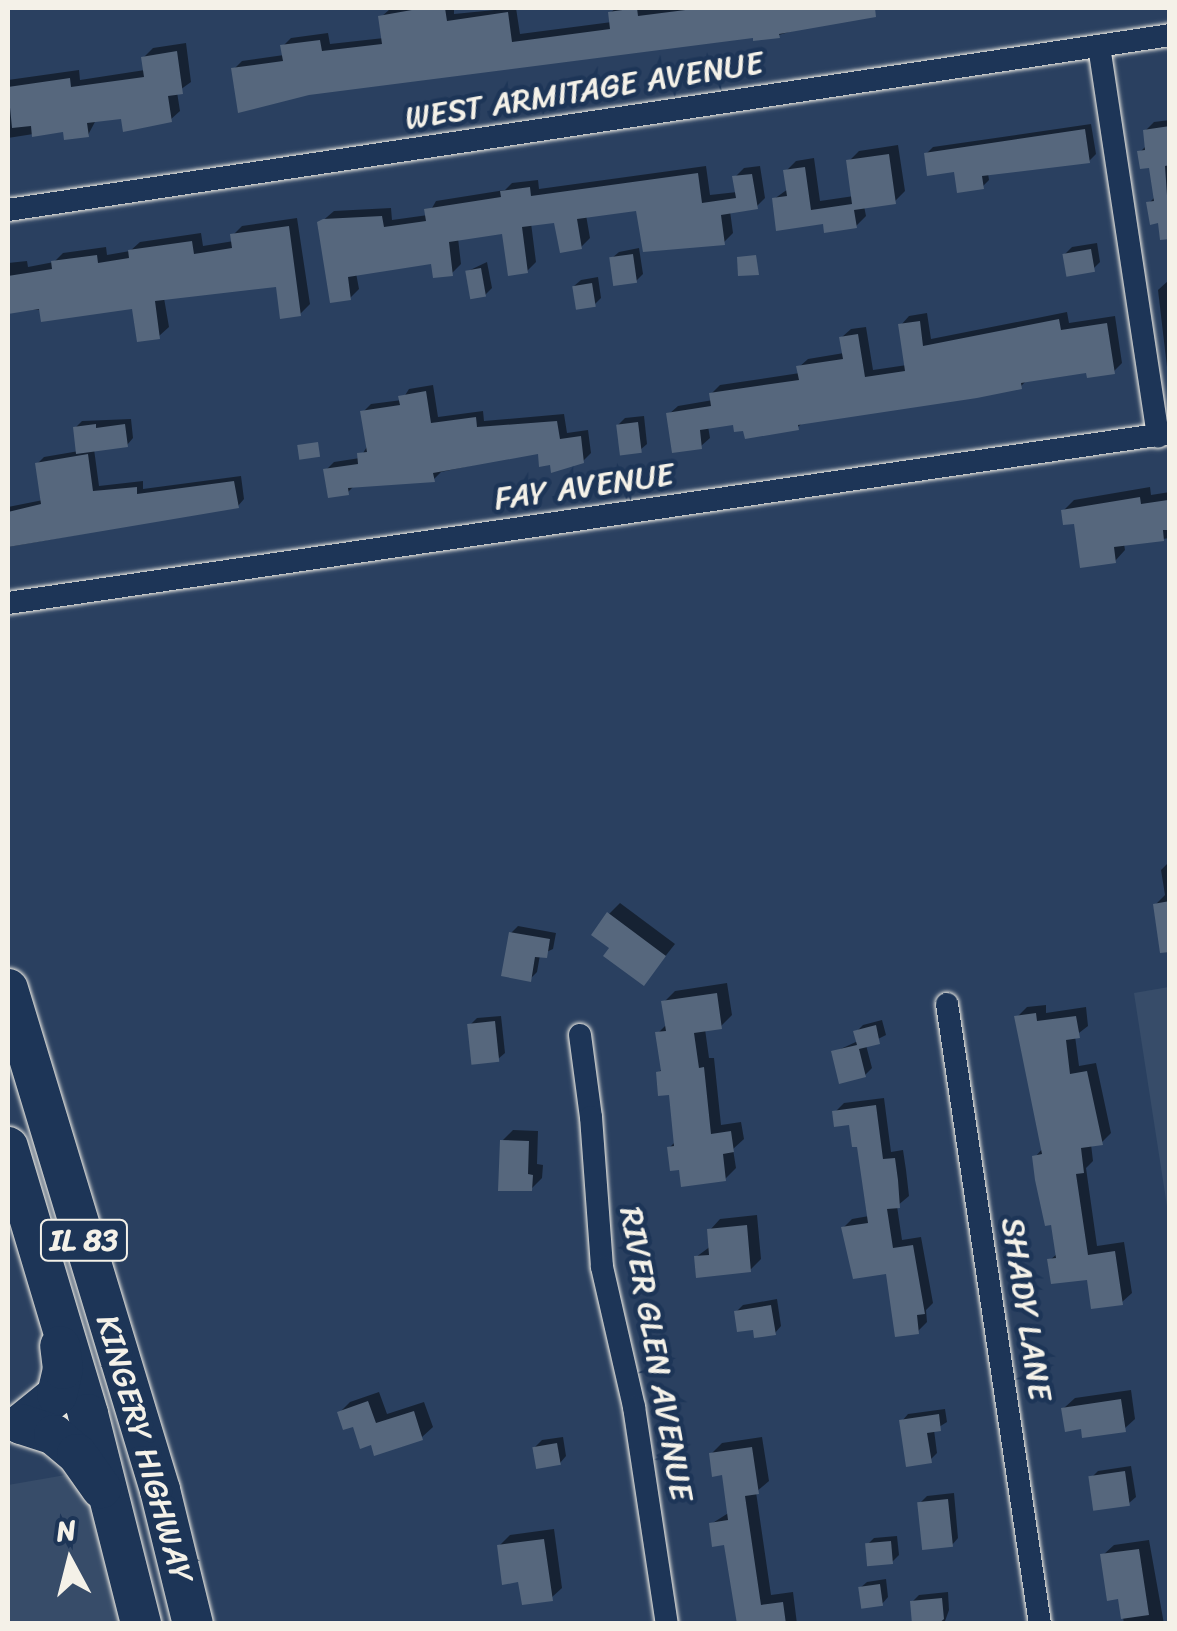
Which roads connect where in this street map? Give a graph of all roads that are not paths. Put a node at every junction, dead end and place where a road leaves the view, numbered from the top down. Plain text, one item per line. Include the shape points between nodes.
1 (1170, 35) edge
2 (1099, 46) junction
3 (8, 210) edge
4 (1164, 435) edge
5 (8, 603) edge
6 (8, 989) edge
7 (947, 1004) dead end
8 (580, 1035) dead end
9 (8, 1146) edge
10 (54, 1299) junction
11 (14, 1426) edge
12 (111, 1503) junction
13 (141, 1624) edge
14 (193, 1624) edge
15 (667, 1624) edge
16 (1040, 1624) edge

1 - 2 street, WEST ARMITAGE AVENUE
2 - 3 street, WEST ARMITAGE AVENUE
2 - 4 street
4 - 5 street, FAY AVENUE
6 - 14 highway, KINGERY HIGHWAY / IL 83 via 160,1490
7 - 16 street, SHADY LANE
8 - 15 street, RIVER GLEN AVENUE via 602,1267 634,1406
9 - 10 highway, IL 83
10 - 11 highway via 62,1381 56,1395
10 - 12 highway, IL 83
11 - 12 highway via 54,1436 77,1454
12 - 13 highway, IL 83

